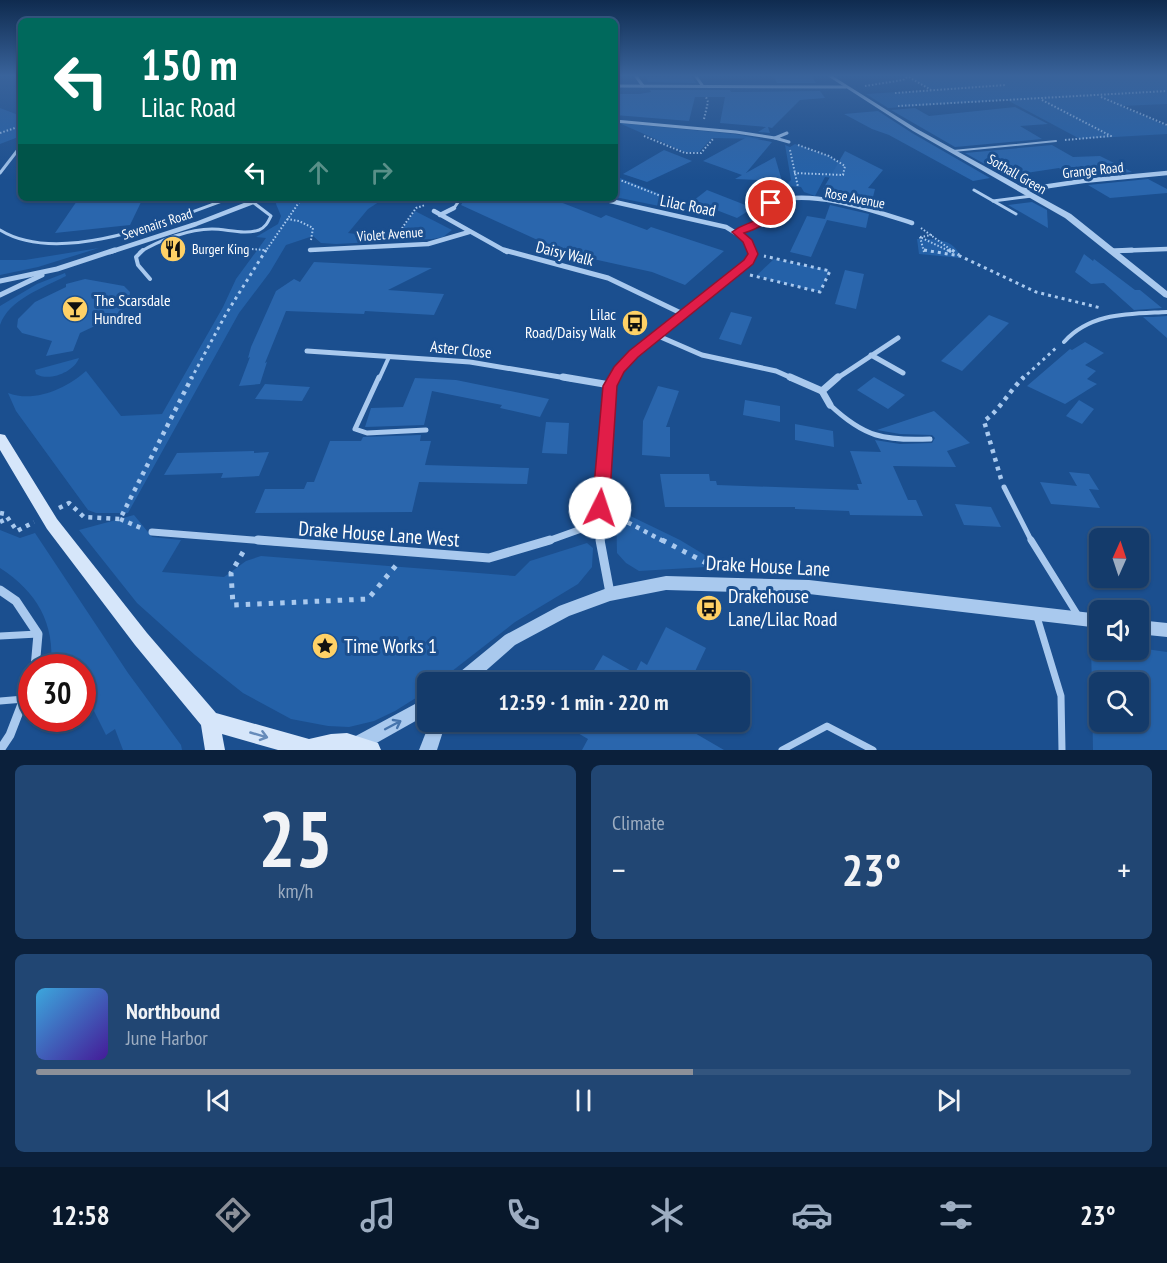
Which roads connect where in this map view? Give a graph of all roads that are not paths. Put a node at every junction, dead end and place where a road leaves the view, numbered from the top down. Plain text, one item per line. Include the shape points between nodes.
1 (883, 110) edge
2 (618, 121) edge
3 (787, 133) dead end
4 (775, 138) junction
5 (1056, 141) dead end
6 (789, 142) road end
7 (18, 151) edge
8 (953, 152) junction
9 (0, 172) edge
10 (1167, 173) edge
11 (974, 190) dead end
12 (1022, 190) junction
13 (1032, 196) junction
14 (221, 201) edge
15 (459, 201) edge
16 (609, 201) edge
17 (993, 201) junction
18 (254, 202) joint
19 (454, 208) joint
20 (434, 211) dead end
21 (1016, 214) dead end
22 (440, 215) junction
23 (912, 223) road end
24 (0, 230) edge
25 (469, 232) junction
26 (737, 232) junction
27 (1167, 249) edge
28 (310, 250) road end
29 (1113, 251) junction
30 (57, 269) junction
31 (150, 279) dead end
32 (0, 281) edge
33 (1167, 294) edge
34 (0, 295) edge
35 (1167, 312) edge
36 (685, 315) junction
37 (656, 335) junction
38 (898, 338) dead end
39 (1064, 342) road end
40 (308, 351) dead end
41 (871, 355) junction
42 (389, 357) junction
43 (903, 373) dead end
44 (610, 386) junction
45 (822, 391) junction
46 (830, 405) joint
47 (426, 430) dead end
48 (0, 439) edge
49 (930, 440) dead end
50 (1004, 487) road end
51 (598, 523) junction
52 (152, 532) road end
53 (0, 590) edge
54 (610, 594) junction
55 (1035, 612) junction
56 (1080, 619) junction
57 (1089, 620) edge
58 (1149, 628) edge
59 (1167, 630) edge
60 (38, 634) junction
61 (0, 636) edge
62 (36, 654) edge
63 (473, 672) edge
64 (18, 700) edge
65 (0, 701) edge
66 (417, 712) edge
67 (18, 717) edge
68 (210, 721) junction
69 (434, 732) edge
70 (364, 747) edge
71 (308, 749) edge
72 (0, 750) edge
73 (215, 750) edge
74 (428, 750) edge
75 (782, 750) edge
76 (873, 750) edge
77 (1062, 750) edge

1 - 8 street, Sothall Green
2 - 4 street
3 - 4 street
4 - 6 street
5 - 8 lane
7 - 9 lane
8 - 12 street, Sothall Green
10 - 12 street, Grange Road
11 - 17 lane
12 - 13 street, Sothall Green
13 - 17 lane
13 - 29 street, Sothall Green via 1083,226
14 - 24 lane via 142,228 91,238 38,243 17,239
15 - 19 lane
16 - 26 street, Lilac Road via 710,222
17 - 21 lane
18 - 30 street, Sevenairs Road
18 - 31 lane via 271,216 267,224 252,232 206,229 141,251 136,257 138,265
19 - 22 street
20 - 22 street, Daisy Walk
22 - 25 street, Daisy Walk
23 - 26 street, Rose Avenue via 867,209 774,199 765,219
25 - 28 street, Violet Avenue via 428,244
25 - 36 street, Daisy Walk via 507,252 608,278
26 - 36 street via 747,240 753,254 749,262
27 - 29 street
29 - 33 street, Sothall Green
30 - 32 street, Sevenairs Road
30 - 34 street, Sevenairs Road
35 - 39 lane via 1103,318 1079,325
36 - 37 street
37 - 44 street via 619,370
37 - 45 street via 702,355 776,371
38 - 41 street
40 - 42 street, Aster Close
41 - 43 street
41 - 45 street
42 - 44 street, Aster Close via 470,362
42 - 47 lane via 355,429 367,433
44 - 51 street
45 - 46 street
46 - 49 lane via 868,435 888,441
48 - 68 main road via 46,515
50 - 56 lane via 1030,539
51 - 52 street, Drake House Lane West via 489,558
51 - 54 street
53 - 60 street via 16,601
54 - 55 street, Drake House Lane via 666,583 744,584 809,587
54 - 63 street, Drake House Lane via 564,611 510,640
55 - 56 street, Drake House Lane
55 - 77 lane via 1061,696
56 - 57 street, Drake House Lane
58 - 59 street
60 - 61 lane
60 - 62 street
64 - 65 lane
70 -> 66 street
67 - 72 street
68 -> 71 main road
68 - 73 main road
69 - 74 street
70 - 71 main road via 334,742
75 - 76 lane via 827,726

